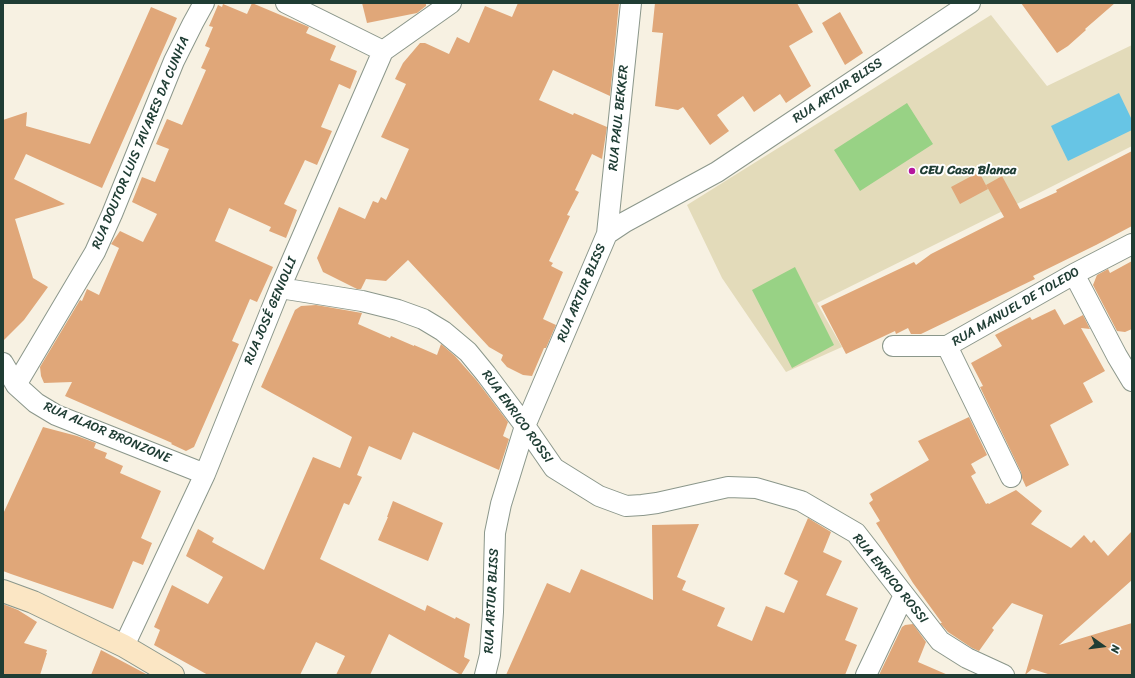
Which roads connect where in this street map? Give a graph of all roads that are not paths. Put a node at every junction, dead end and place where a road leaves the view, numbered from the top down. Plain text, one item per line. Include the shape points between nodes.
1 (204, 3) edge
2 (286, 3) edge
3 (631, 3) edge
4 (970, 3) edge
5 (449, 4) edge
6 (383, 51) junction
7 (607, 234) junction
8 (1132, 244) edge
9 (1074, 274) junction
10 (280, 288) junction
11 (894, 346) dead end
12 (947, 346) junction
13 (1124, 352) edge
14 (3, 364) edge
15 (1132, 381) edge
16 (16, 385) junction
17 (525, 426) junction
18 (205, 474) junction
19 (1011, 477) dead end
20 (3, 591) edge
21 (904, 595) junction
22 (124, 646) junction
23 (173, 675) edge
24 (485, 675) edge
25 (866, 675) edge
26 (1004, 675) edge

1 - 16 street, RUA DOUTOR LUIS TAVARES DA CUNHA via 174,61 95,252
2 - 6 street
3 - 7 street, RUA PAUL BEKKER
4 - 7 street, RUA ARTUR BLISS via 716,172
5 - 6 street
6 - 10 street, RUA JOSÉ GENIOLLI
7 - 17 street, RUA ARTUR BLISS
8 - 9 street, RUA MANUEL DE TOLEDO
9 - 12 street, RUA MANUEL DE TOLEDO
9 - 13 street
10 - 17 street, RUA ENRICO ROSSI via 362,301 423,319 443,331 468,352
10 - 18 street, RUA JOSÉ GENIOLLI
11 - 12 street, RUA MANUEL DE TOLEDO
12 - 19 street
13 - 15 street
14 - 16 street, RUA ALAOR BRONZONE
16 - 18 street, RUA ALAOR BRONZONE via 36,403 56,415
17 - 21 street, RUA ENRICO ROSSI via 554,468 599,496 626,506 657,503 728,488 756,488 801,501 856,533
17 - 24 street, RUA ARTUR BLISS via 501,504 495,533 490,654
18 - 22 street, RUA JOSÉ GENIOLLI
20 - 22 street via 34,602
21 - 25 street
21 - 26 street, RUA ENRICO ROSSI via 940,641 966,658
22 - 23 street

